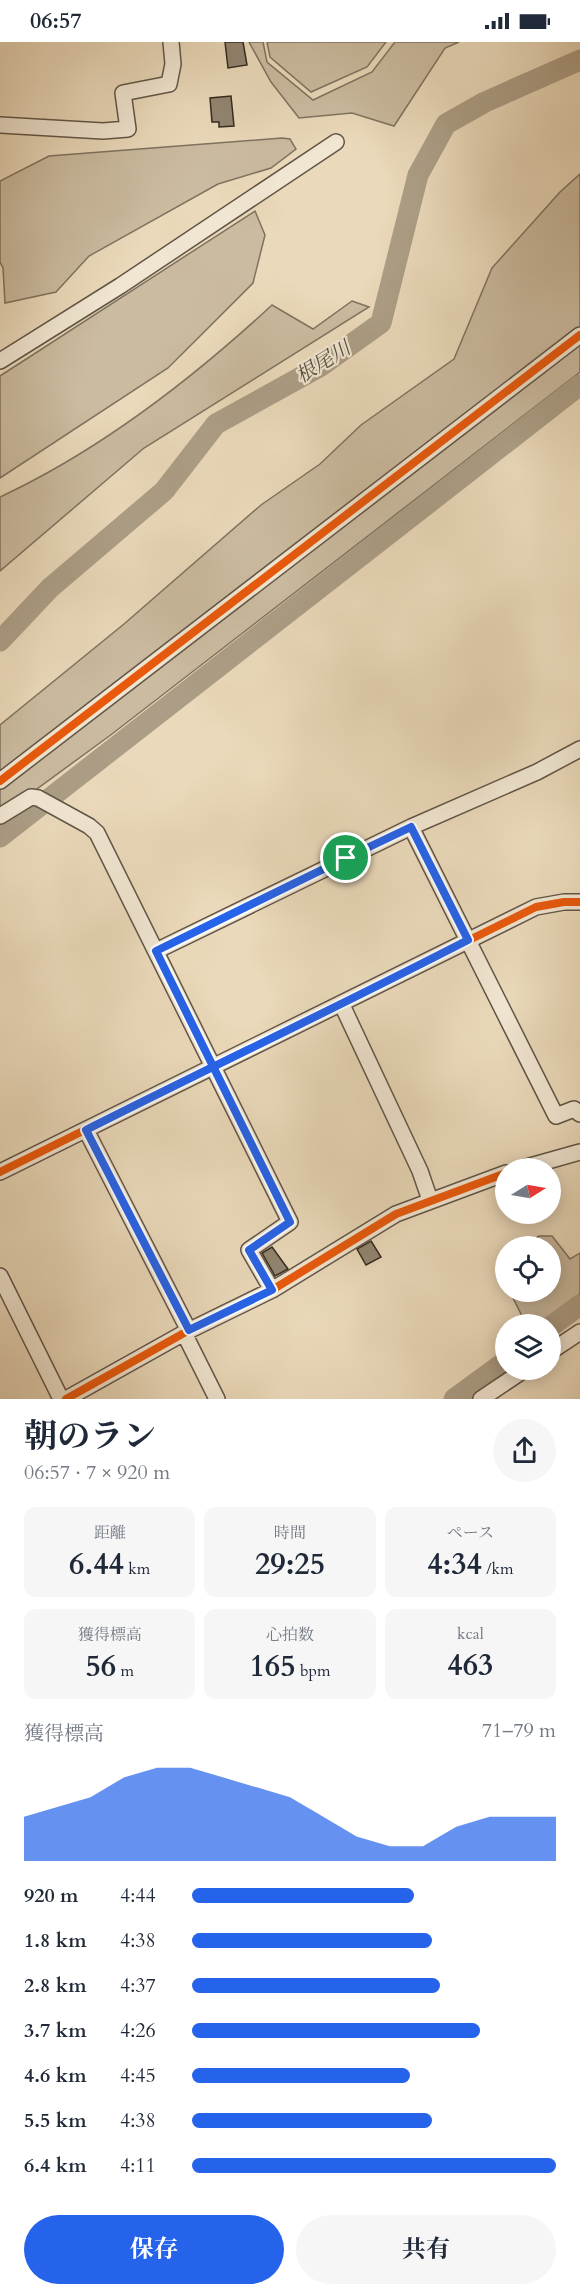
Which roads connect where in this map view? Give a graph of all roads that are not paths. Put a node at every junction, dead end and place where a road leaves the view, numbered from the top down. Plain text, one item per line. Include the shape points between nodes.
1 (171, 42) edge
2 (0, 125) edge
3 (336, 141) dead end
4 (580, 335) edge
5 (0, 361) edge
6 (580, 748) edge
7 (0, 781) edge
8 (0, 816) edge
9 (411, 827) junction
10 (580, 903) edge
11 (468, 940) junction
12 (156, 951) junction
13 (342, 1005) junction
14 (214, 1065) junction
15 (580, 1114) edge
16 (86, 1130) junction
17 (580, 1152) edge
18 (559, 1158) edge
19 (0, 1172) edge
20 (495, 1177) edge
21 (430, 1200) junction
22 (0, 1276) edge
23 (272, 1290) junction
24 (187, 1332) junction
25 (580, 1332) edge
26 (561, 1345) edge
27 (509, 1380) edge
28 (60, 1399) edge
29 (66, 1399) edge
30 (217, 1399) edge
31 (481, 1399) edge

1 - 2 street via 173,64 169,84 123,93 128,129
3 - 5 street
4 - 7 street
6 - 9 street via 537,772
8 - 12 street via 31,797 38,798 97,833
9 - 11 street
9 - 12 street
10 - 11 street via 536,907
11 - 13 street
11 - 15 street via 556,1116 574,1109
12 - 14 street
13 - 14 street
13 - 21 street
14 - 16 street
14 - 23 street via 290,1222 249,1250
16 - 19 street
16 - 24 street
17 - 18 street
20 - 21 street
21 - 23 street via 396,1214
22 - 28 street
23 - 24 street
24 - 29 street
24 - 30 street
25 - 26 street
27 - 31 street

